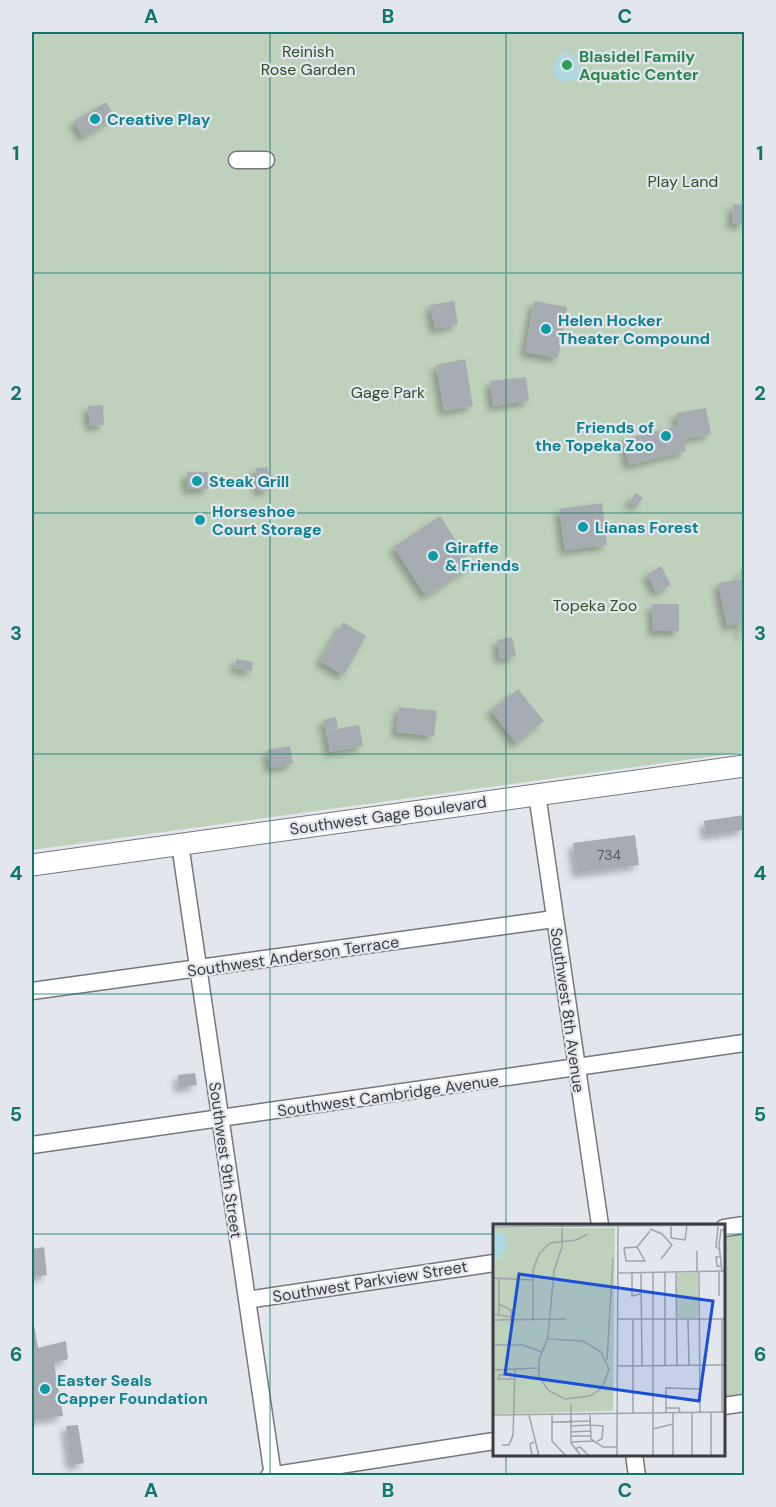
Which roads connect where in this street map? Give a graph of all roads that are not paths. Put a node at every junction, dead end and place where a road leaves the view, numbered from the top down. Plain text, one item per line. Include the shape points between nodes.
1 (237, 159) dead end
2 (266, 160) dead end
3 (744, 766) edge
4 (537, 794) junction
5 (180, 844) junction
6 (32, 865) edge
7 (554, 919) junction
8 (198, 969) junction
9 (32, 991) edge
10 (744, 1043) edge
11 (576, 1067) junction
12 (221, 1119) junction
13 (32, 1145) edge
14 (600, 1224) edge
15 (744, 1225) edge
16 (725, 1228) edge
17 (493, 1263) edge
18 (247, 1300) junction
19 (744, 1403) edge
20 (725, 1406) edge
21 (493, 1441) edge
22 (634, 1456) edge
23 (272, 1475) edge
24 (637, 1476) edge

1 - 2 street
3 - 4 main road, Southwest Gage Boulevard
4 - 5 main road, Southwest Gage Boulevard
4 - 7 street, Southwest 8th Avenue
5 - 6 main road, Southwest Gage Boulevard
5 - 8 street, Southwest 9th Street
7 - 8 street, Southwest Anderson Terrace
7 - 11 street, Southwest 8th Avenue
8 - 9 street, Southwest Anderson Terrace
8 - 12 street, Southwest 9th Street
10 - 11 street, Southwest Cambridge Avenue
11 - 12 street, Southwest Cambridge Avenue
11 - 14 street, Southwest 8th Avenue
12 - 13 street, Southwest Cambridge Avenue
12 - 18 street, Southwest 9th Street
15 - 16 street
17 - 18 street, Southwest Parkview Street
18 - 23 street, Southwest 9th Street
19 - 20 street
21 - 23 street
22 - 24 street

